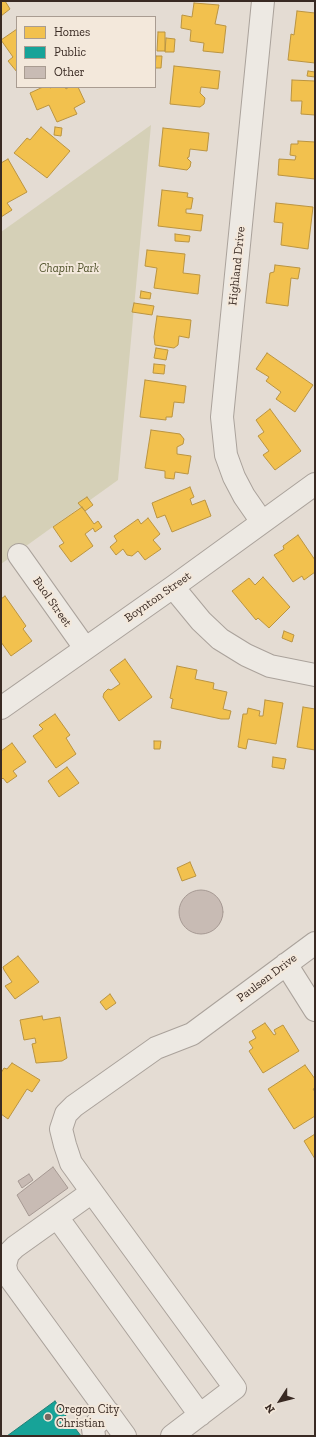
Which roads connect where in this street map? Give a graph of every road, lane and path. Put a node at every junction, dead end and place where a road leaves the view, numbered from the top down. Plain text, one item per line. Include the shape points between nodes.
1 (263, 1) edge
2 (315, 484) edge
3 (262, 522) junction
4 (19, 555) dead end
5 (173, 587) junction
6 (85, 648) junction
7 (315, 675) edge
8 (1, 708) edge
9 (315, 943) edge
10 (286, 964) junction
11 (315, 1010) edge
12 (92, 1192) junction
13 (57, 1217) junction
14 (109, 1413) junction
15 (200, 1415) junction
16 (94, 1436) edge
17 (125, 1436) edge
18 (172, 1436) edge

1 - 3 street, Highland Drive via 222,417 226,455 234,477
2 - 3 street, Boynton Street
3 - 5 street, Boynton Street
4 - 6 street, Buol Street
5 - 6 street, Boynton Street
5 - 7 street via 220,640 270,666
6 - 8 street, Boynton Street
9 - 10 street, Paulsen Drive
10 - 11 street
10 - 12 street, Paulsen Drive via 192,1034 156,1048 66,1114 61,1129 65,1145 71,1163
12 - 13 street
12 - 15 street, Paulsen Drive via 236,1388
13 - 14 street via 8,1254 5,1265 7,1274
13 - 15 street
14 - 16 street via 97,1423 93,1430
14 - 17 street
15 - 18 street

